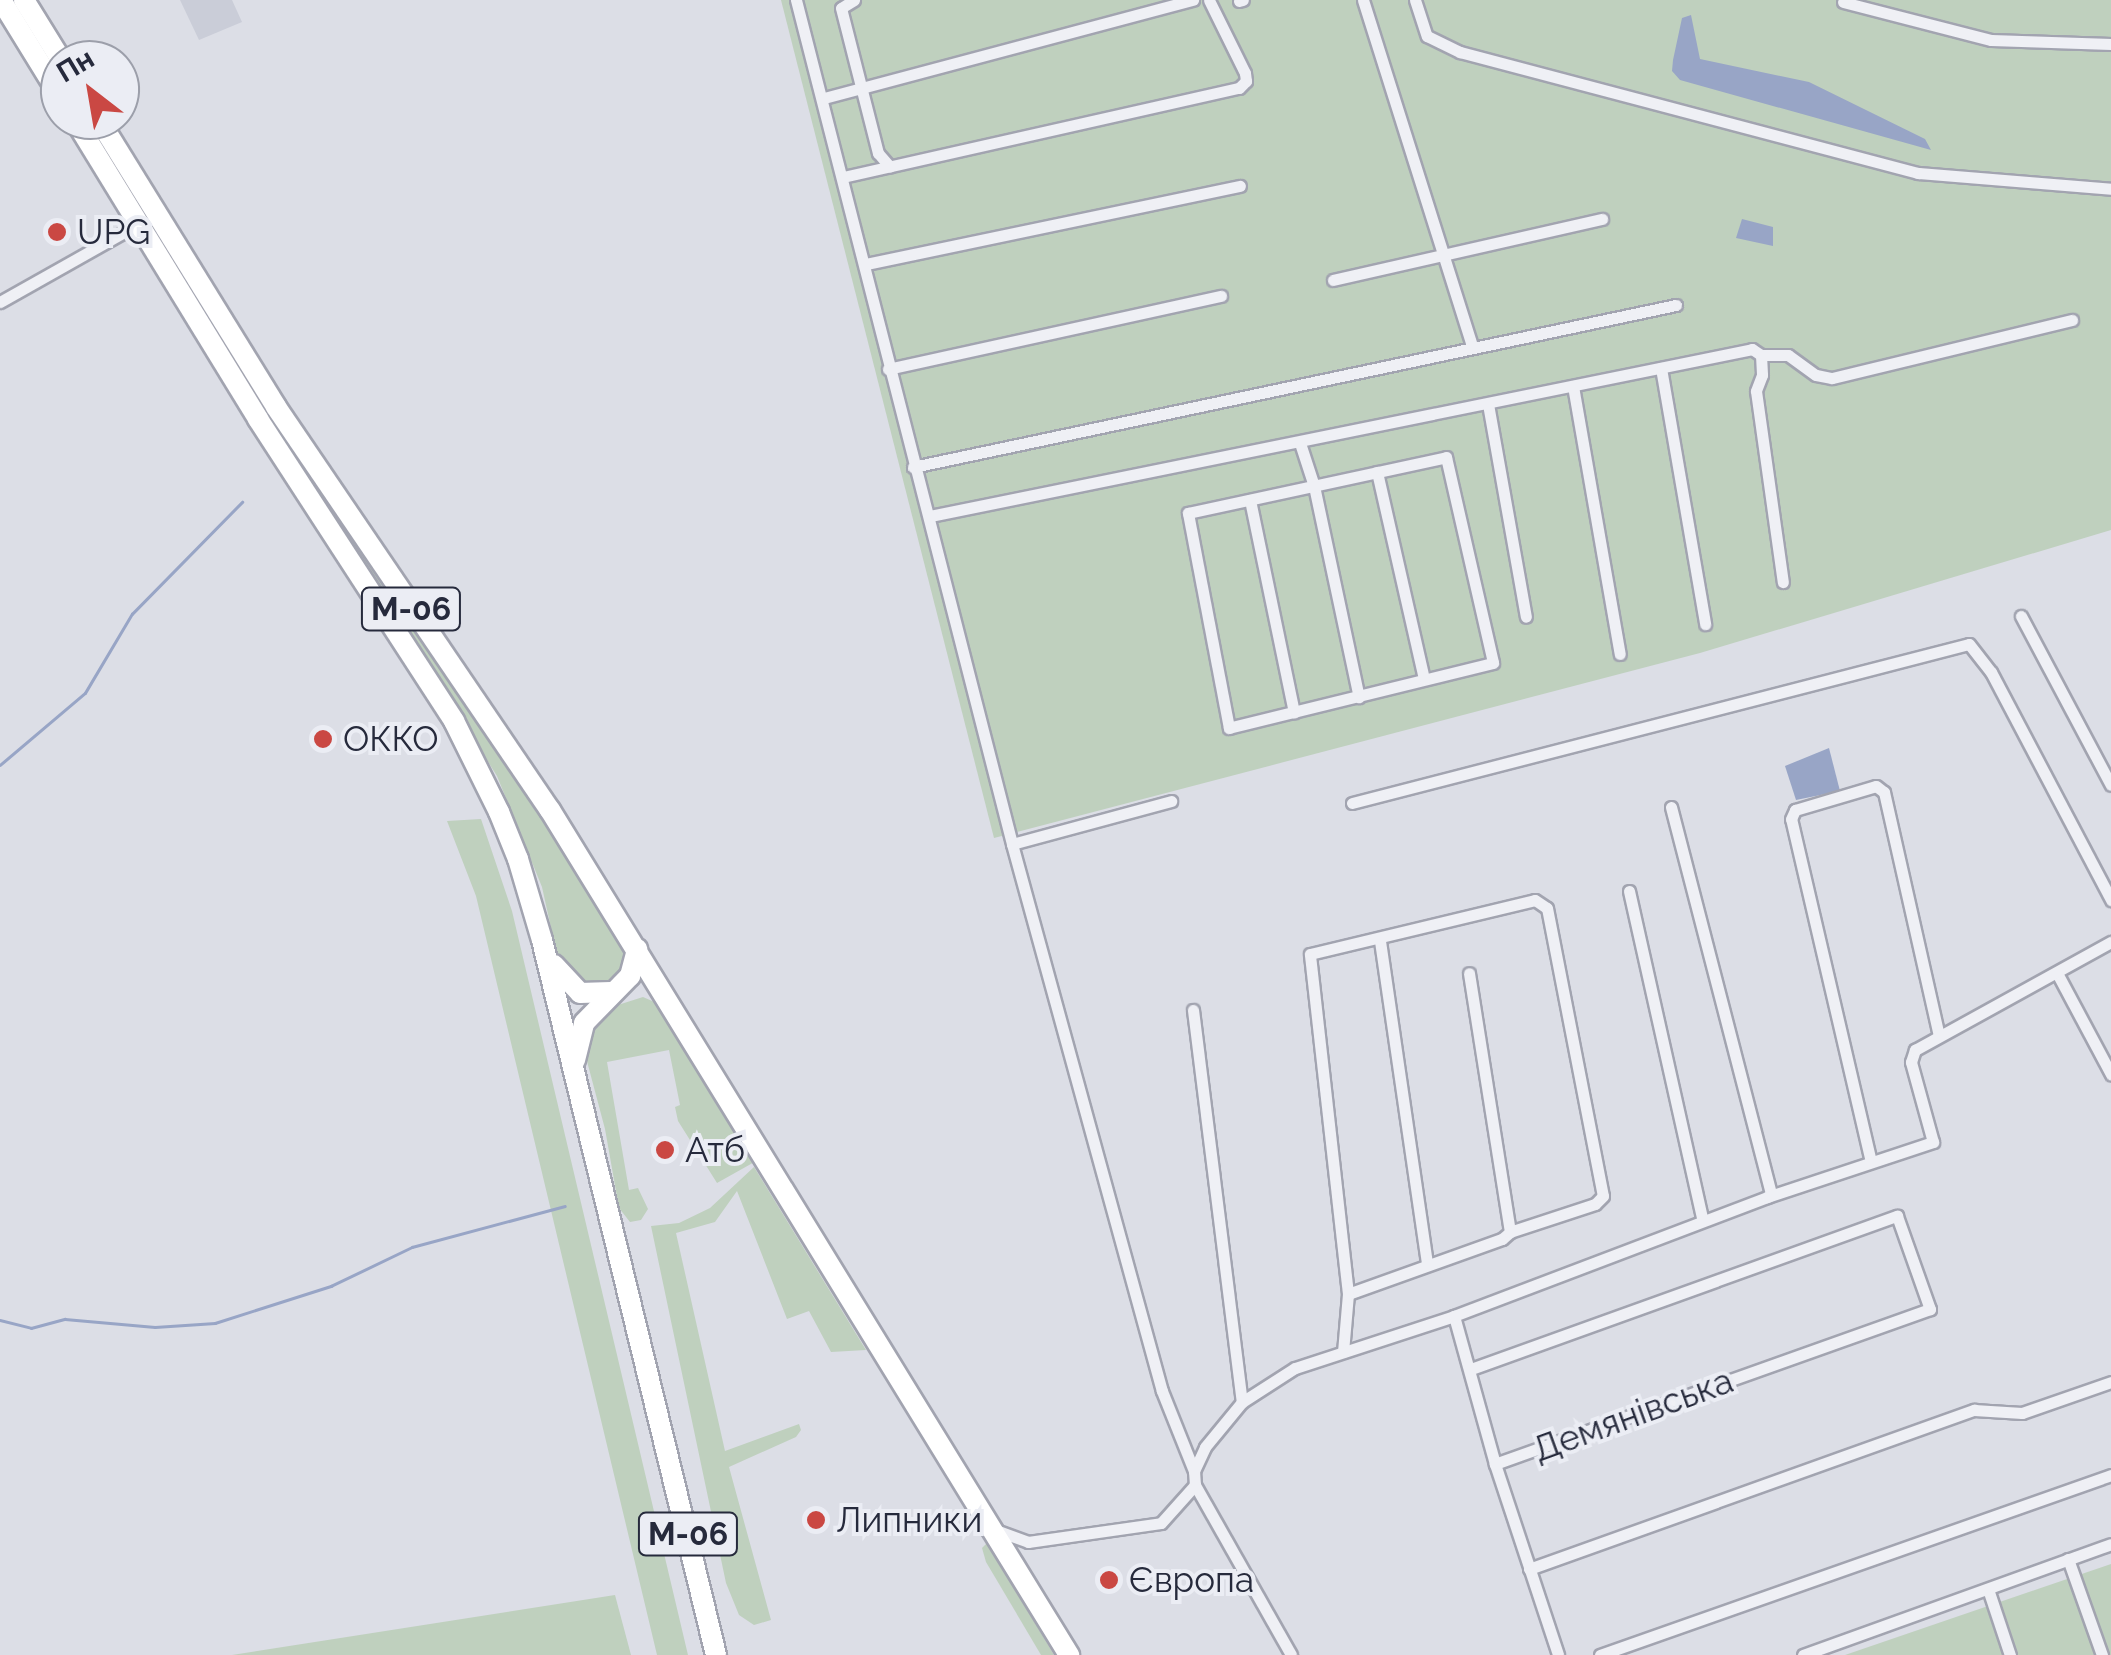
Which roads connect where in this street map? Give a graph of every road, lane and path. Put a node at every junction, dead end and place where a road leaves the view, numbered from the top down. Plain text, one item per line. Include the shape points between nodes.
1 (1, 0) edge
2 (24, 0) edge
3 (796, 0) edge
4 (854, 0) edge
5 (1193, 0) edge
6 (1210, 0) edge
7 (1363, 0) edge
8 (1415, 0) edge
9 (1843, 2) edge
10 (49, 40) edge
11 (2111, 44) edge
12 (40, 63) edge
13 (862, 88) junction
14 (824, 98) junction
15 (88, 140) edge
16 (110, 140) edge
17 (890, 167) junction
18 (843, 178) junction
19 (1240, 186) dead end
20 (2111, 190) edge
21 (1602, 219) dead end
22 (140, 222) junction
23 (1443, 256) junction
24 (866, 264) junction
25 (181, 271) junction
26 (1333, 280) dead end
27 (1221, 296) dead end
28 (0, 302) edge
29 (1676, 305) dead end
30 (2072, 320) dead end
31 (1472, 345) junction
32 (1761, 355) junction
33 (1662, 368) junction
34 (888, 369) junction
35 (1573, 386) junction
36 (1488, 404) junction
37 (1300, 443) junction
38 (914, 468) junction
39 (1378, 472) junction
40 (1314, 486) junction
41 (1250, 500) junction
42 (930, 516) junction
43 (1784, 582) dead end
44 (2022, 616) dead end
45 (1526, 618) dead end
46 (1706, 624) dead end
47 (1620, 654) dead end
48 (1424, 679) junction
49 (1359, 697) junction
50 (1294, 712) junction
51 (2111, 786) edge
52 (1171, 801) dead end
53 (1352, 804) dead end
54 (1670, 807) dead end
55 (1012, 844) junction
56 (1628, 891) dead end
57 (2111, 900) edge
58 (542, 940) junction
59 (1380, 941) junction
60 (2111, 942) edge
61 (637, 949) junction
62 (1469, 973) dead end
63 (2058, 973) junction
64 (615, 991) junction
65 (1193, 1010) dead end
66 (1939, 1036) junction
67 (574, 1070) junction
68 (2111, 1074) edge
69 (1871, 1162) junction
70 (1771, 1195) junction
71 (1703, 1221) junction
72 (1510, 1232) junction
73 (1427, 1265) junction
74 (1348, 1294) junction
75 (1454, 1316) junction
76 (1343, 1352) junction
77 (1471, 1370) junction
78 (2111, 1382) edge
79 (1242, 1402) junction
80 (1495, 1464) junction
81 (1194, 1471) junction
82 (2111, 1475) edge
83 (1195, 1485) junction
84 (992, 1527) junction
85 (1028, 1542) junction
86 (2111, 1544) edge
87 (2068, 1558) junction
88 (1529, 1569) junction
89 (1019, 1572) junction
90 (1988, 1589) junction
91 (712, 1653) edge
92 (1069, 1655) edge
93 (1291, 1655) edge
94 (1558, 1655) edge
95 (1600, 1655) edge
96 (1802, 1655) edge
97 (2010, 1655) edge
98 (2102, 1655) edge

1 - 12 highway
2 - 10 highway
3 - 14 street
4 - 13 street via 841,8
5 - 13 street
6 - 17 street via 1246,73 1239,88
7 - 23 street
8 - 20 street via 1427,36 1478,57 1918,173
9 - 11 street via 1991,40
13 - 14 street
13 - 17 street via 878,152
14 - 18 street
15 - 22 highway, М-06
16 - 25 highway, М-06
17 - 18 street
18 - 24 street
19 - 24 street
21 - 23 street
22 - 25 highway, М-06
22 - 28 street
23 - 26 street
23 - 31 street
24 - 34 street
25 - 58 highway, М-06 via 258,419 454,722 518,858
25 - 61 highway, М-06
27 - 34 street
29 - 31 street
30 - 32 street via 1832,378 1816,376 1788,355
31 - 38 street
32 - 33 street via 1752,349
32 - 43 street via 1756,391
33 - 35 street
33 - 46 street
34 - 38 street
35 - 36 street
35 - 47 street
36 - 37 street
36 - 45 street
37 - 40 street
37 - 42 street
38 - 42 street
39 - 40 street
39 - 48 street
39 - 48 street via 1446,457 1493,663
40 - 41 street
40 - 49 street
41 - 50 street
41 - 50 street via 1188,513 1230,728
42 - 55 street
44 - 51 street
48 - 49 street
49 - 50 street
52 - 55 street
53 - 57 street via 1968,644 1991,672
54 - 70 street
55 - 81 street via 1162,1391
56 - 71 street
58 - 64 highway via 569,986 589,995
58 - 67 highway, М-06
59 - 72 street via 1536,900 1547,908 1603,1196
59 - 73 street
59 - 74 street via 1310,954
60 - 63 street
61 - 64 highway via 634,970
61 - 84 highway, М-06
62 - 72 street
63 - 66 street
63 - 68 street
64 - 67 highway via 584,1023
65 - 79 street
66 - 69 street via 1916,1050 1911,1062 1933,1142
66 - 69 street via 1884,792 1876,786 1794,810
67 - 91 highway, М-06
69 - 70 street
70 - 71 street
71 - 75 street
72 - 73 street
73 - 74 street
74 - 76 street
75 - 76 street
75 - 77 street
76 - 79 street via 1296,1368
77 - 80 street
77 - 80 street, Демянівська via 1896,1216 1930,1309
78 - 88 street via 2022,1413 1974,1410
79 - 81 street
80 - 88 street
81 - 83 street
82 - 95 street
83 - 85 street via 1161,1523
83 - 93 street
84 - 85 street
84 - 89 highway, М-06
85 - 89 street
86 - 87 street
87 - 90 street
87 - 98 street
88 - 94 street
89 - 92 highway, М-06
90 - 96 street
90 - 97 street

